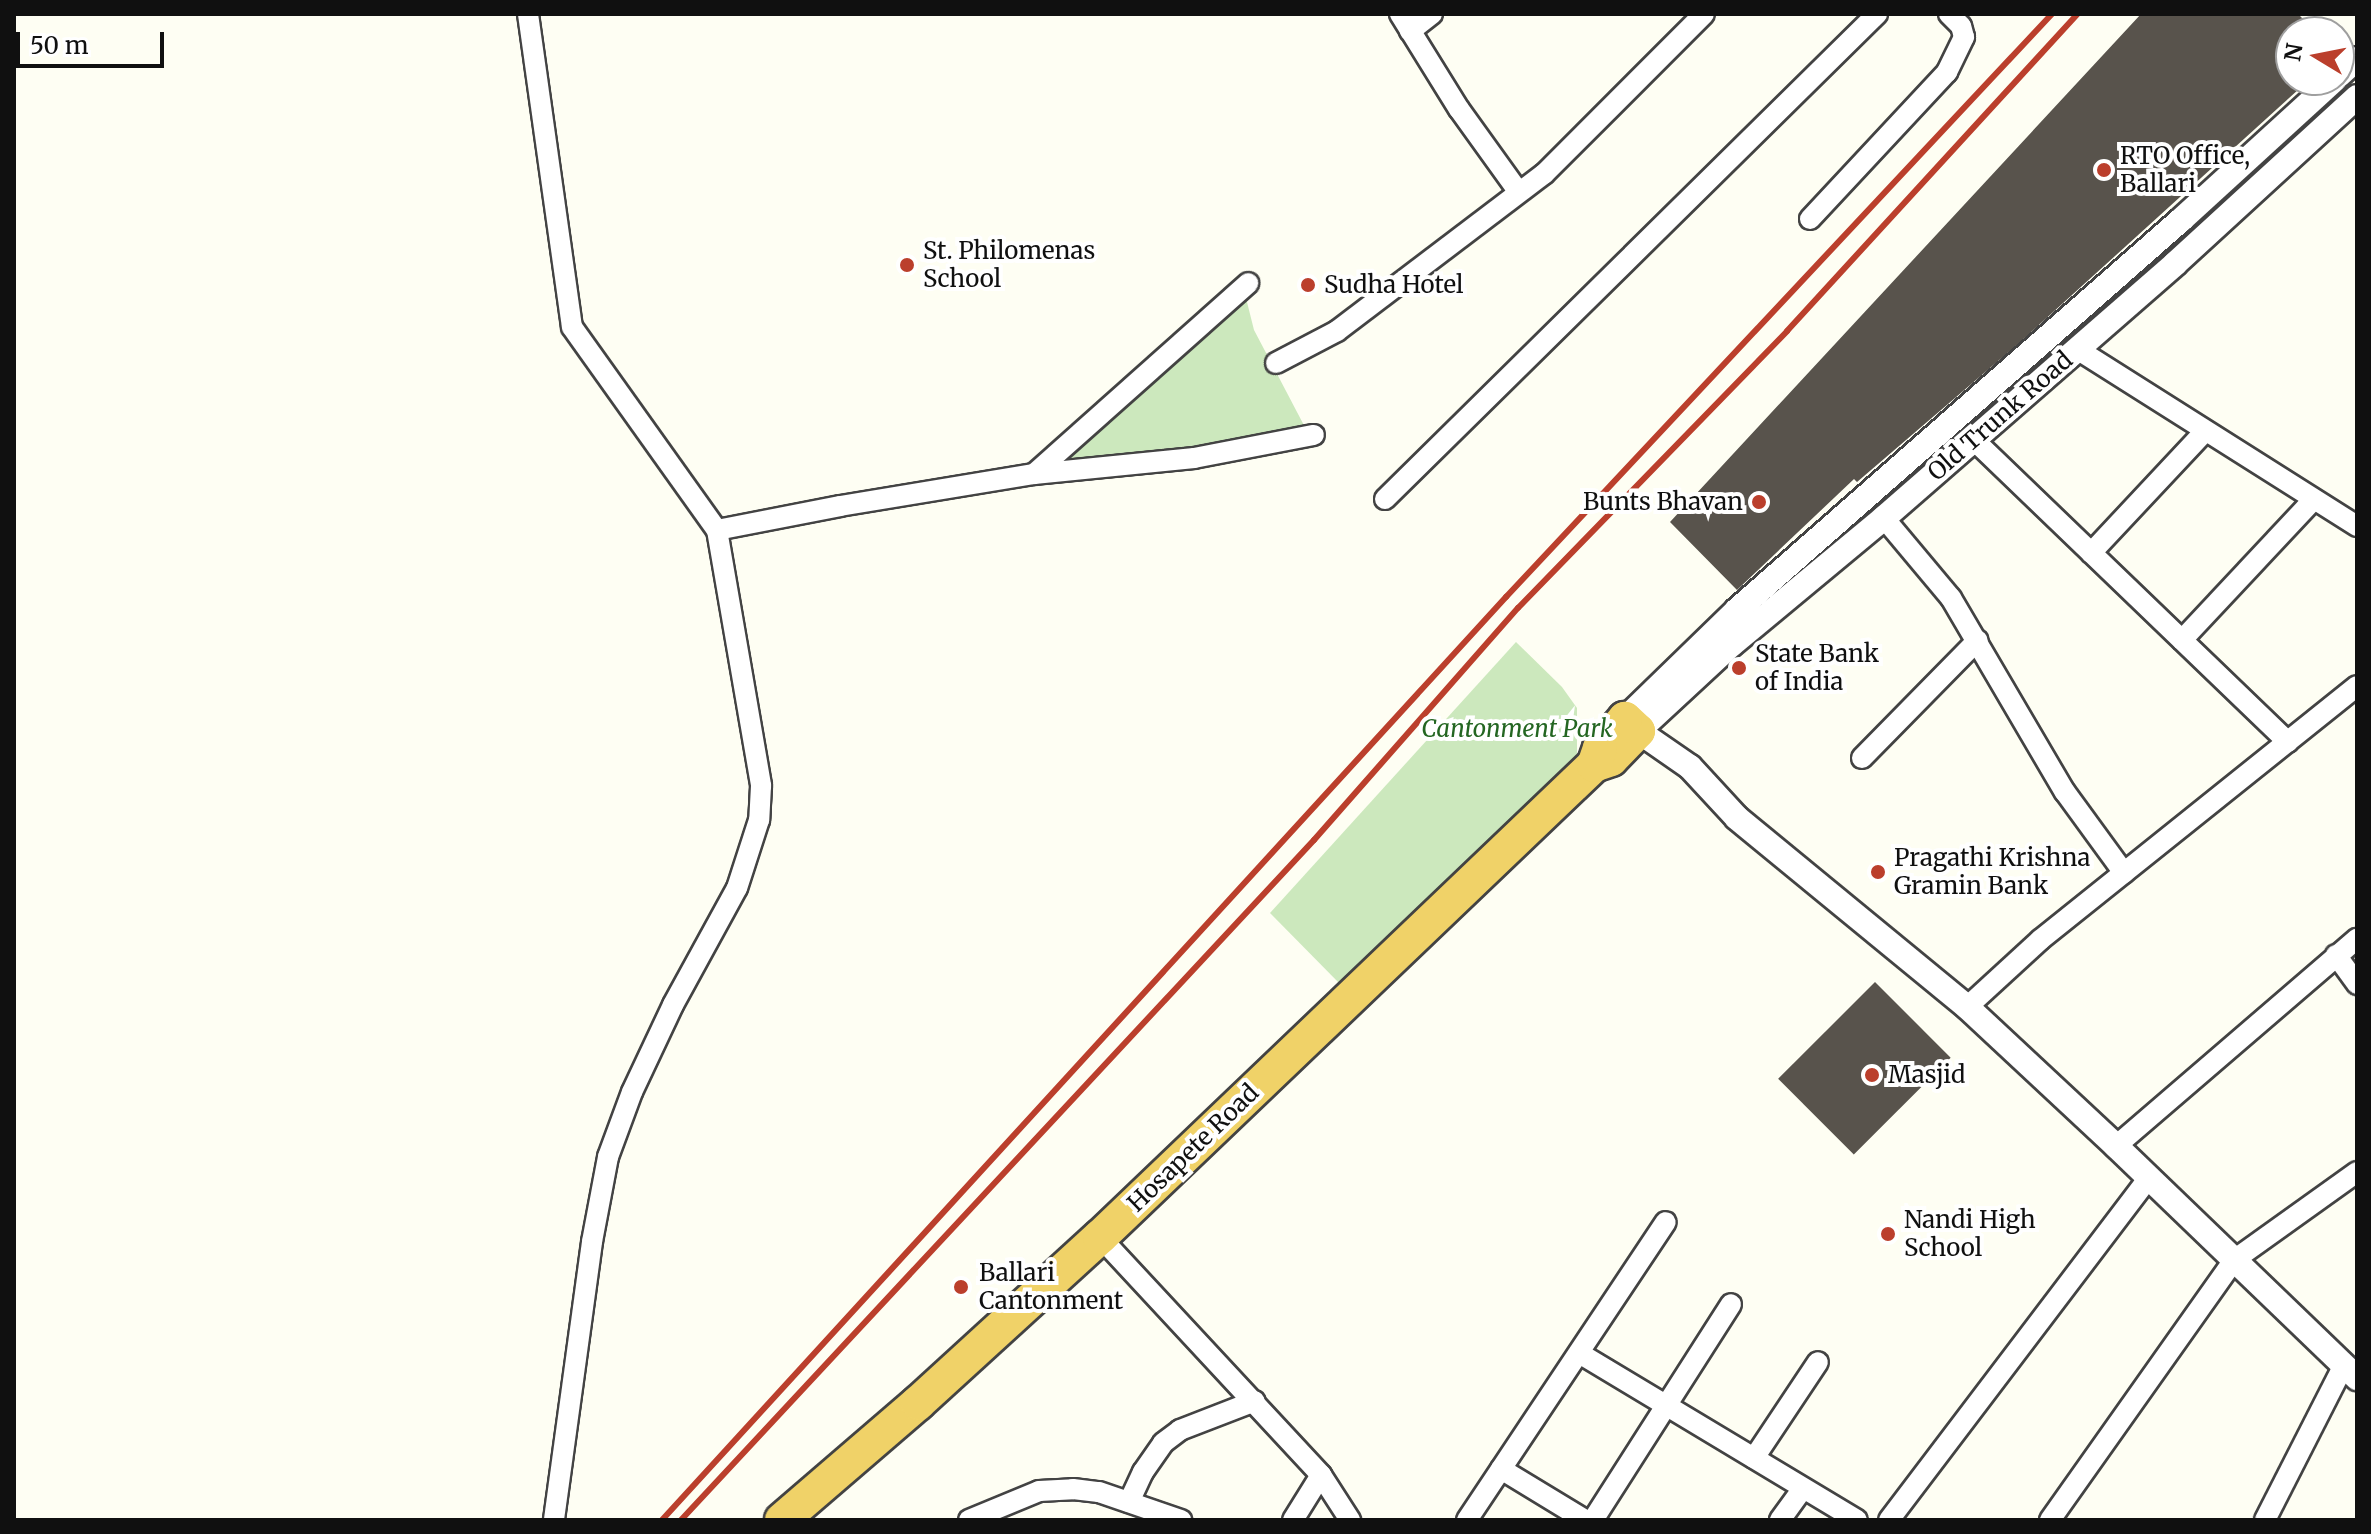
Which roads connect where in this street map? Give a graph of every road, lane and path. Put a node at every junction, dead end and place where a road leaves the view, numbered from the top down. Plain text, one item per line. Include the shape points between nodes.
1 (528, 14) edge
2 (1432, 14) edge
3 (1704, 14) edge
4 (1877, 14) edge
5 (1949, 14) edge
6 (1405, 23) edge
7 (2316, 96) edge
8 (2357, 97) edge
9 (1518, 191) junction
10 (2211, 192) junction
11 (2230, 216) junction
12 (1810, 219) dead end
13 (1248, 283) dead end
14 (2077, 349) junction
15 (1276, 363) dead end
16 (2205, 431) junction
17 (1314, 435) dead end
18 (1973, 439) junction
19 (1034, 474) junction
20 (1385, 499) dead end
21 (2313, 500) junction
22 (1884, 518) junction
23 (2357, 526) edge
24 (717, 530) junction
25 (2091, 553) junction
26 (1978, 640) junction
27 (2182, 640) junction
28 (2357, 686) edge
29 (1632, 725) junction
30 (2288, 742) junction
31 (1862, 758) dead end
32 (2124, 873) junction
33 (2357, 939) edge
34 (2336, 955) junction
35 (2357, 984) edge
36 (1967, 1007) junction
37 (2116, 1146) junction
38 (2357, 1172) edge
39 (2149, 1177) junction
40 (1666, 1222) dead end
41 (1100, 1237) junction
42 (2234, 1260) junction
43 (1731, 1304) dead end
44 (1579, 1353) junction
45 (1818, 1362) dead end
46 (2351, 1372) edge
47 (1255, 1401) junction
48 (1666, 1405) junction
49 (1754, 1458) junction
50 (1501, 1469) junction
51 (1321, 1475) junction
52 (1803, 1488) junction
53 (1129, 1502) junction
54 (790, 1518) edge
55 (554, 1520) edge
56 (969, 1520) edge
57 (1181, 1520) edge
58 (1293, 1520) edge
59 (1350, 1520) edge
60 (1467, 1520) edge
61 (1585, 1520) edge
62 (1593, 1520) edge
63 (1780, 1520) edge
64 (1857, 1520) edge
65 (1889, 1520) edge
66 (2050, 1520) edge
67 (2265, 1520) edge

1 - 24 street via 572,327
2 - 6 street
3 - 9 street via 1544,174
4 - 20 street
5 - 12 street via 1964,37 1947,72
6 - 9 street
7 - 10 street, Old Trunk Road
8 - 11 street, Old Trunk Road
9 - 15 street via 1337,331
10 - 11 street
10 - 29 street, Old Trunk Road via 1737,610
11 - 14 street, Old Trunk Road
13 - 19 street
14 - 16 street
14 - 18 street, Old Trunk Road
16 - 21 street
16 - 25 street
17 - 19 street via 1194,458
18 - 22 street, Old Trunk Road
18 - 25 street
19 - 24 street
21 - 23 street
21 - 27 street
22 - 26 street via 1951,598
22 - 29 street, Old Trunk Road
24 - 55 street via 761,786 759,820 737,888 666,1020 608,1157
25 - 27 street
26 - 31 street
26 - 32 street via 2044,759
27 - 30 street
28 - 30 street
29 - 36 street via 1690,767 1737,818
29 - 41 highway, Hosapete Road via 1600,748 1594,765
30 - 32 street
32 - 36 street
33 - 34 street
34 - 35 street
34 - 37 street
36 - 37 street
37 - 39 street
38 - 42 street
39 - 42 street
39 - 65 street
40 - 44 street
41 - 47 street
41 - 54 highway, Hosapete Road
42 - 46 street
42 - 66 street
43 - 48 street
44 - 48 street
44 - 50 street
45 - 49 street
46 - 67 street
47 - 51 street
47 - 53 street via 1180,1430 1163,1443
48 - 49 street
48 - 62 street
49 - 52 street
50 - 60 street
50 - 61 street
51 - 58 street
51 - 59 street
52 - 63 street
52 - 64 street
53 - 56 street via 1099,1492 1039,1491
53 - 57 street

